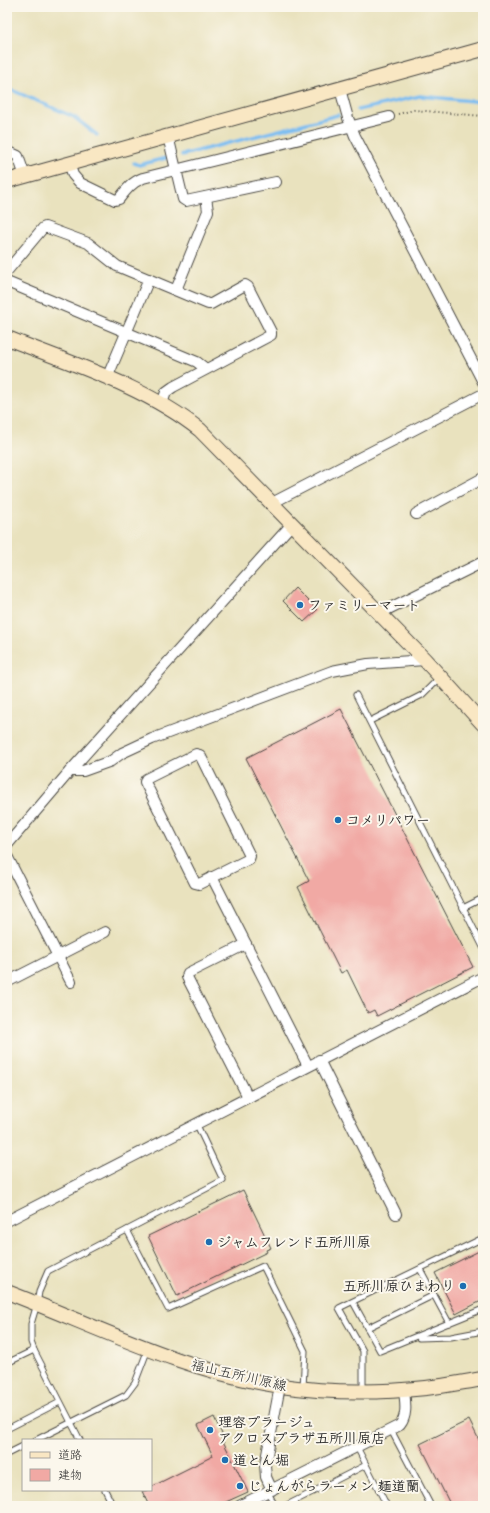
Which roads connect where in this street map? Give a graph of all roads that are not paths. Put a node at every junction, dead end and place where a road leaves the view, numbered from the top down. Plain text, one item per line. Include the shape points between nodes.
1 (483, 49) edge
2 (340, 89) junction
3 (389, 117) road end
4 (351, 126) junction
5 (168, 136) junction
6 (7, 151) edge
7 (69, 163) junction
8 (177, 169) junction
9 (25, 176) junction
10 (7, 181) edge
11 (276, 182) dead end
12 (206, 197) junction
13 (7, 271) edge
14 (149, 279) junction
15 (7, 282) edge
16 (176, 290) junction
17 (126, 332) junction
18 (7, 338) edge
19 (206, 369) junction
20 (107, 378) junction
21 (483, 382) edge
22 (483, 394) edge
23 (162, 404) junction
24 (483, 478) edge
25 (272, 503) junction
26 (416, 514) dead end
27 (292, 524) junction
28 (483, 562) edge
29 (378, 614) junction
30 (425, 660) junction
31 (440, 677) junction
32 (356, 695) dead end
33 (370, 721) junction
34 (483, 724) edge
35 (70, 771) junction
36 (7, 845) edge
37 (7, 856) edge
38 (212, 877) junction
39 (483, 898) edge
40 (463, 908) junction
41 (105, 932) dead end
42 (246, 944) junction
43 (483, 947) edge
44 (58, 956) junction
45 (483, 977) edge
46 (7, 982) edge
47 (71, 982) dead end
48 (319, 1060) junction
49 (308, 1066) junction
50 (248, 1097) junction
51 (197, 1125) junction
52 (396, 1214) dead end
53 (7, 1221) edge
54 (127, 1230) junction
55 (483, 1238) edge
56 (420, 1269) junction
57 (7, 1292) edge
58 (434, 1295) junction
59 (353, 1302) junction
60 (37, 1304) junction
61 (483, 1309) edge
62 (449, 1323) junction
63 (367, 1328) junction
64 (483, 1331) edge
65 (414, 1338) junction
66 (148, 1348) junction
67 (34, 1350) junction
68 (7, 1363) edge
69 (483, 1379) edge
70 (280, 1386) junction
71 (303, 1388) junction
72 (404, 1390) junction
73 (363, 1391) junction
74 (60, 1402) junction
75 (71, 1422) junction
76 (7, 1429) edge
77 (392, 1430) junction
78 (38, 1439) edge
79 (80, 1439) edge
80 (22, 1446) edge
81 (358, 1447) junction
82 (7, 1454) edge
83 (366, 1465) junction
84 (106, 1491) edge
85 (270, 1491) junction
86 (113, 1506) edge
87 (238, 1506) edge
88 (275, 1506) edge
89 (285, 1506) edge
90 (387, 1506) edge
91 (431, 1506) edge

1 - 2 street
2 - 4 street
2 - 5 street
3 - 4 street
4 - 8 street
4 - 21 street
5 - 7 street
5 - 8 street
6 - 9 street via 18,156
7 - 8 street via 73,175 80,183 115,200 136,181
7 - 9 street
8 - 12 street via 183,199 186,201
9 - 10 street
11 - 12 street
12 - 16 street via 208,211
13 - 14 street via 45,227 88,243 117,266
14 - 16 street
14 - 17 street
15 - 17 street
16 - 19 street via 211,304 245,285 248,286 271,332 270,335
17 - 19 street via 197,362
17 - 20 street
18 - 20 street
19 - 23 street via 166,392
20 - 23 street
22 - 25 street
23 - 25 street via 200,430
24 - 26 street
25 - 27 street
27 - 29 street
27 - 35 street
28 - 29 street
29 - 30 street
30 - 31 street
30 - 35 street via 368,664 332,671 152,739 111,761 83,771
31 - 33 lane via 422,695
31 - 34 street
32 - 33 lane
33 - 40 lane
35 - 36 street
37 - 44 street
38 - 38 street via 199,884 195,883 144,782 196,754 200,755 250,856 249,859
38 - 42 street
39 - 40 lane
40 - 43 lane
41 - 44 street
42 - 49 street
42 - 50 street via 188,973 187,977
44 - 46 street
44 - 47 street
45 - 48 street
48 - 49 street
48 - 52 street
49 - 50 street
50 - 51 street
51 - 53 street
51 - 54 lane via 223,1180
54 - 60 lane via 48,1271
54 - 71 lane via 168,1309 263,1266 305,1351
55 - 56 lane
56 - 58 lane
56 - 59 lane
57 - 60 street, 福山五所川原線
58 - 62 lane
58 - 63 lane
59 - 63 lane
59 - 73 lane via 339,1308 363,1351
60 - 66 street, 福山五所川原線
60 - 67 lane via 30,1333
61 - 62 lane
62 - 65 lane
63 - 65 lane via 380,1352
64 - 65 lane via 451,1337
66 - 70 street, 福山五所川原線 via 215,1372
66 - 75 lane via 135,1383 126,1395
67 - 68 lane
67 - 74 lane
69 - 72 street, 福山五所川原線
70 - 71 street, 福山五所川原線
70 - 85 street via 265,1465
71 - 73 street, 福山五所川原線
72 - 73 street, 福山五所川原線
72 - 77 street via 404,1420
74 - 75 lane
74 - 76 lane
75 - 78 lane
75 - 79 lane
77 - 81 street
77 - 91 lane
80 - 82 lane
81 - 83 lane
81 - 85 street
83 - 89 lane
83 - 90 lane
84 - 86 lane
85 - 87 street
85 - 88 lane

